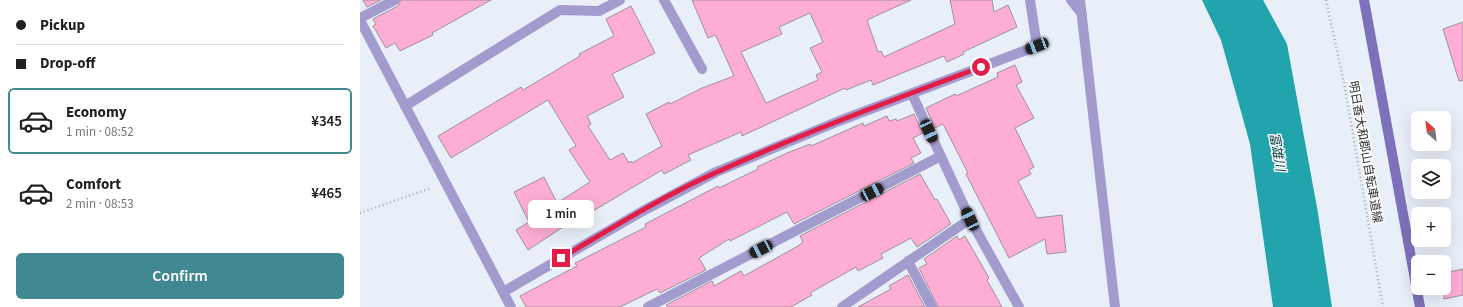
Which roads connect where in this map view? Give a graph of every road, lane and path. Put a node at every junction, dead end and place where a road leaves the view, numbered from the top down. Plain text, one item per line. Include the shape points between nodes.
1 (395, 0) edge
2 (620, 0) edge
3 (664, 0) edge
4 (1030, 0) edge
5 (1071, 0) edge
6 (1080, 0) edge
7 (1326, 0) edge
8 (1364, 0) edge
9 (1082, 14) junction
10 (360, 19) edge
11 (702, 70) dead end
12 (912, 94) junction
13 (405, 106) junction
14 (941, 156) junction
15 (445, 183) junction
16 (360, 213) edge
17 (970, 219) junction
18 (908, 261) junction
19 (503, 292) junction
20 (845, 306) edge
21 (511, 307) edge
22 (648, 307) edge
23 (932, 307) edge
24 (1019, 307) edge
25 (1115, 307) edge
26 (1383, 307) edge
27 (1420, 307) edge

1 - 10 street
2 - 13 street via 600,11 560,10
3 - 11 street
4 - 12 street via 1037,46
5 - 9 street
6 - 9 street
7 - 26 path, 明日香大和郡山自転車道線 via 1344,83
8 - 27 street
9 - 25 street
10 - 13 street
12 - 14 street
12 - 19 street via 716,172
13 - 15 street
14 - 17 street
14 - 22 street
15 - 16 path
15 - 19 street
17 - 18 street
17 - 24 street
18 - 20 street
18 - 23 street
19 - 21 street

